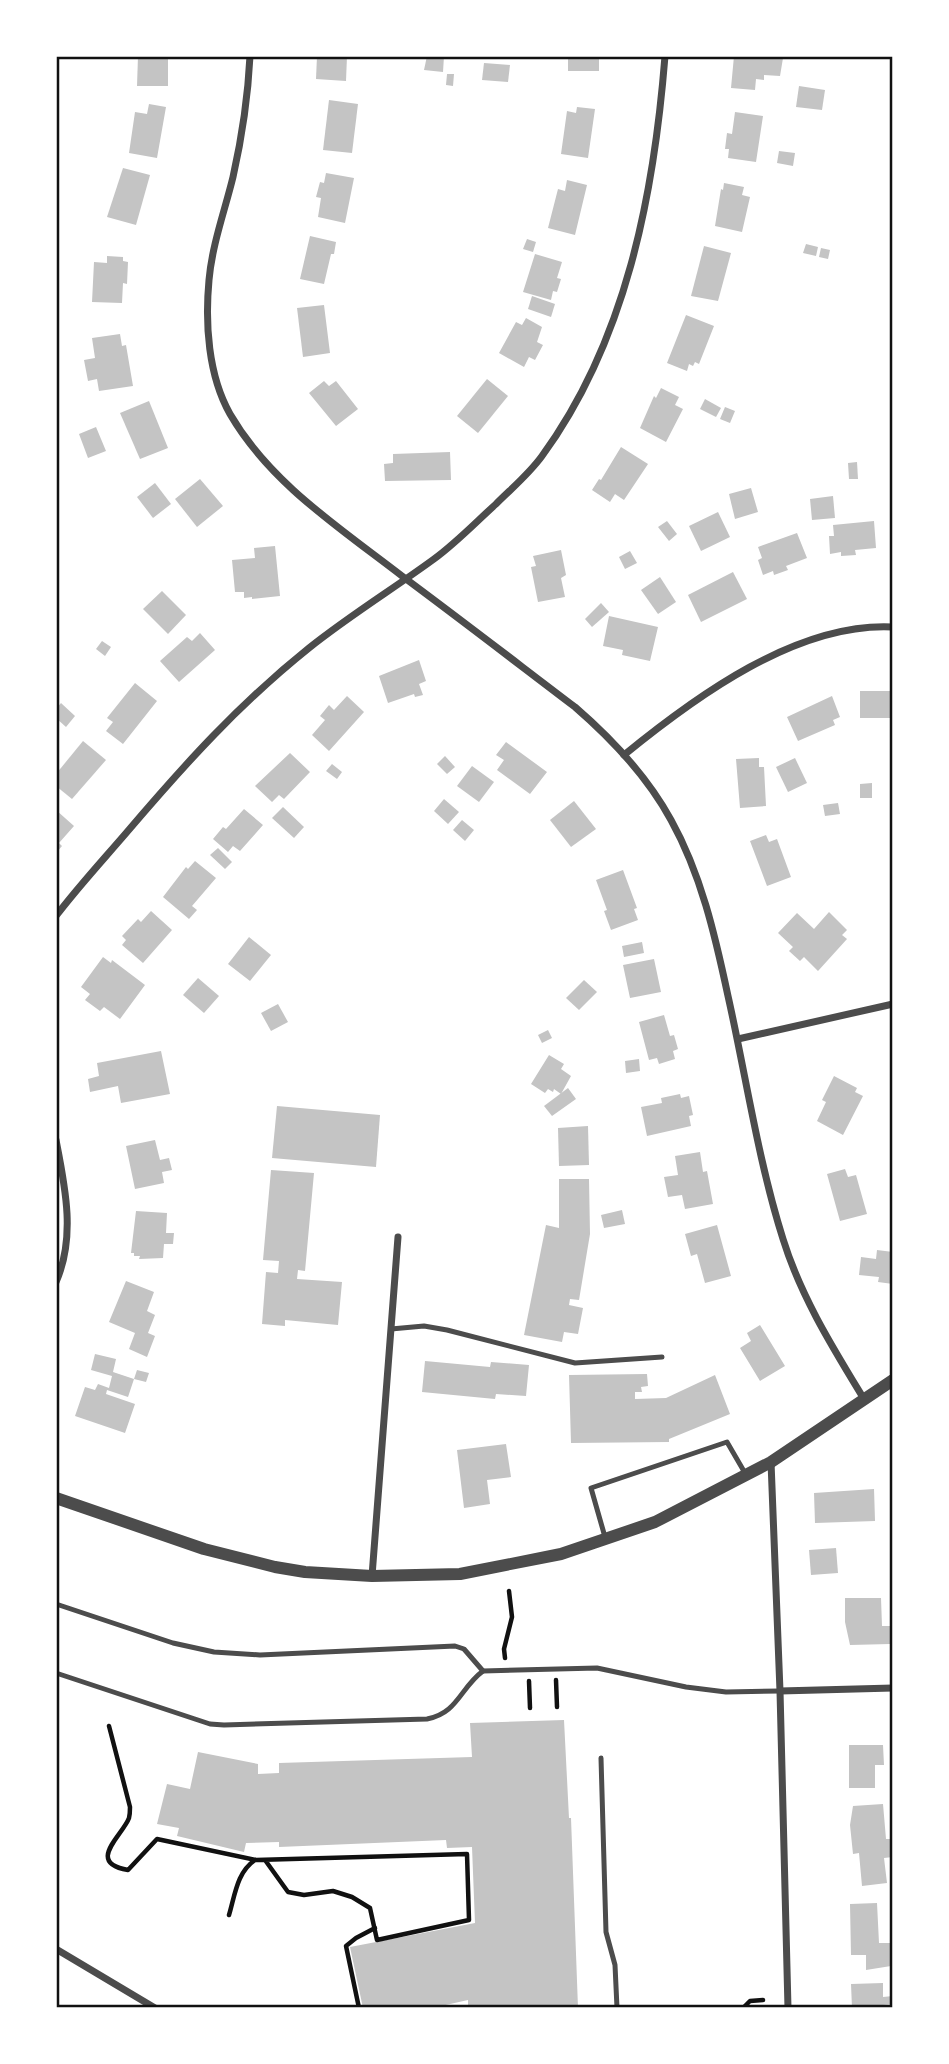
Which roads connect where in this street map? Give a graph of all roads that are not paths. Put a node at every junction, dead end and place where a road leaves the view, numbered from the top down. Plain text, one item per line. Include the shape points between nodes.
1 (250, 56) edge
2 (665, 56) edge
3 (405, 578) junction
4 (893, 627) edge
5 (624, 755) junction
6 (56, 916) edge
7 (893, 1004) edge
8 (738, 1039) junction
9 (56, 1140) edge
10 (398, 1237) dead end
11 (56, 1282) edge
12 (391, 1329) junction
13 (662, 1357) dead end
14 (893, 1380) edge
15 (864, 1399) junction
16 (771, 1462) junction
17 (746, 1475) junction
18 (56, 1498) edge
19 (606, 1541) junction
20 (372, 1576) junction
21 (56, 1604) edge
22 (483, 1671) junction
23 (56, 1673) edge
24 (893, 1688) edge
25 (780, 1691) junction
26 (601, 1758) dead end
27 (56, 1949) edge
28 (155, 2008) edge
29 (617, 2008) edge
30 (788, 2008) edge

1 - 3 street via 234,174 209,280 208,323 216,379 229,411 276,474
2 - 3 street via 641,230 613,322 582,390 560,430 525,476 436,558
3 - 5 street via 575,707
3 - 6 street via 307,649 242,705 164,788
4 - 5 street via 838,632 756,664 700,696
5 - 8 street via 670,819 696,874
7 - 8 street
8 - 15 street via 784,1241 818,1322
9 - 11 street via 68,1217
10 - 12 street
12 - 13 lane via 424,1326 447,1330 575,1363
12 - 20 street
14 - 15 street
15 - 16 street
16 - 17 street
16 - 25 street
17 - 19 street
17 - 19 lane via 727,1441 591,1488
18 - 20 street via 241,1559 305,1572
19 - 20 street via 460,1574
21 - 22 lane via 214,1652 260,1655 455,1646 464,1649
22 - 23 lane via 470,1680 452,1708 427,1719 224,1725
22 - 25 lane via 609,1670 685,1687
24 - 25 street
25 - 30 street
26 - 29 lane via 606,1932 615,1965
27 - 28 street

